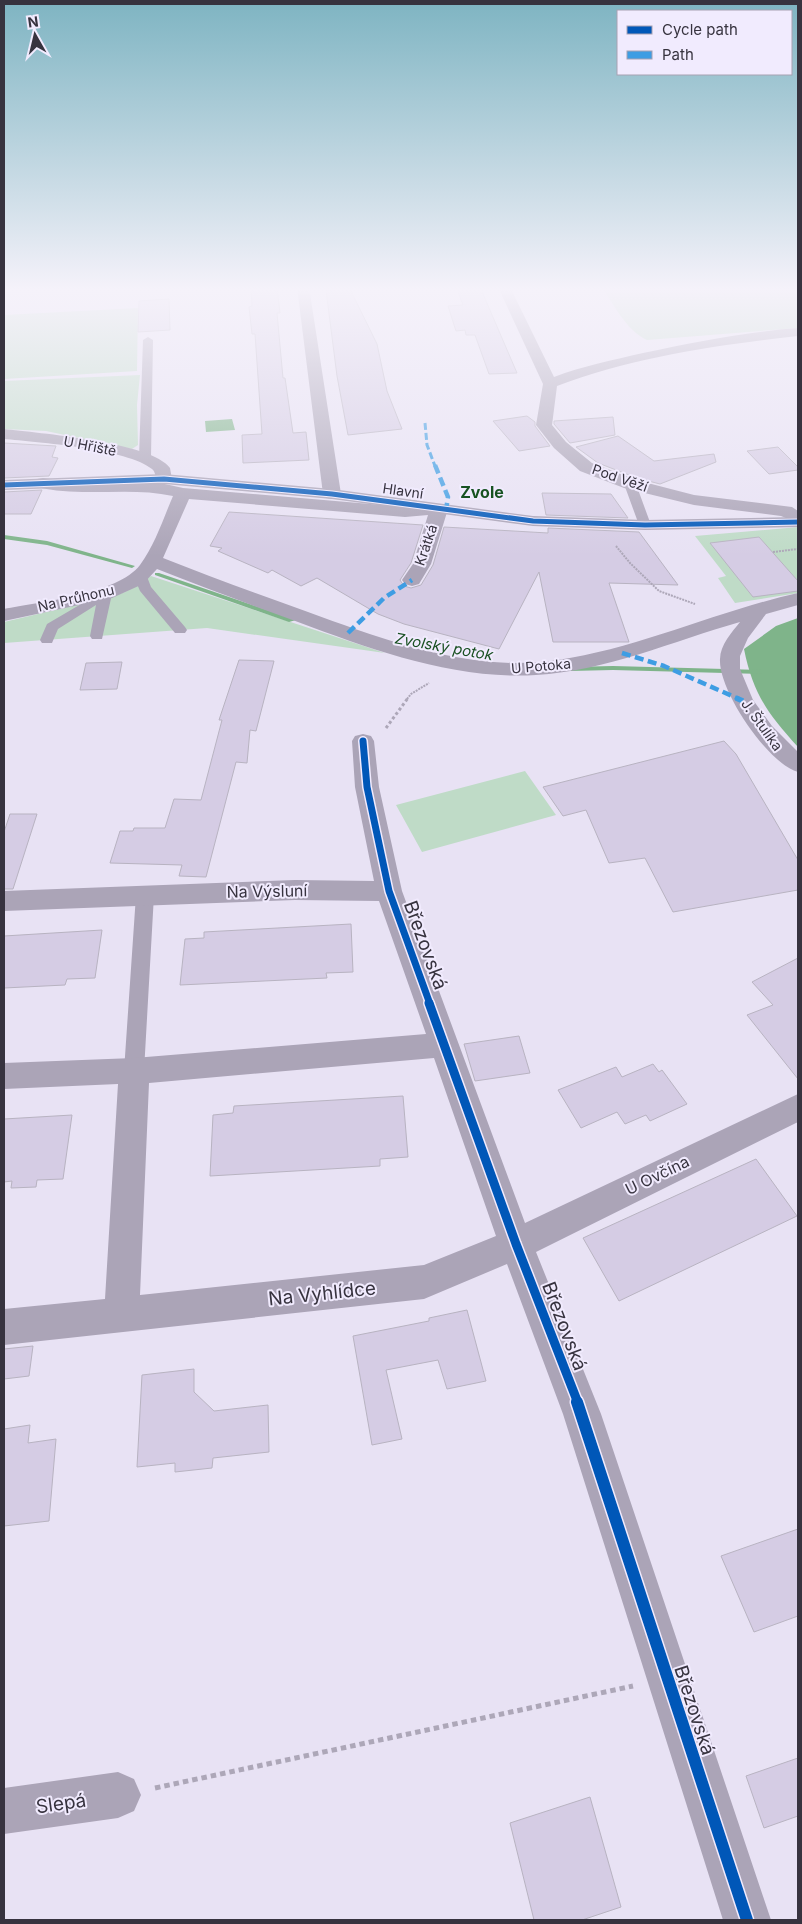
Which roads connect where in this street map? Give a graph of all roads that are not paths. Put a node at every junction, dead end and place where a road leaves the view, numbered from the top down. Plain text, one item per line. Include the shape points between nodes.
1 (147, 377) edge
2 (316, 377) edge
3 (547, 377) edge
4 (567, 377) edge
5 (550, 384) junction
6 (4, 434) edge
7 (145, 457) junction
8 (164, 479) junction
9 (42, 483) junction
10 (630, 484) junction
11 (4, 485) edge
12 (183, 493) junction
13 (332, 494) junction
14 (439, 509) junction
15 (798, 518) edge
16 (798, 522) edge
17 (644, 525) junction
18 (147, 569) junction
19 (412, 580) dead end
20 (105, 594) junction
21 (798, 599) edge
22 (759, 610) junction
23 (4, 615) edge
24 (180, 630) dead end
25 (97, 636) dead end
26 (47, 640) dead end
27 (363, 741) road end
28 (798, 764) edge
29 (389, 891) junction
30 (145, 895) junction
31 (4, 900) edge
32 (446, 1045) junction
33 (134, 1071) junction
34 (4, 1076) edge
35 (798, 1107) edge
36 (516, 1244) junction
37 (122, 1315) junction
38 (4, 1327) edge
39 (118, 1795) road end
40 (4, 1811) edge
41 (747, 1920) edge

1 - 7 lane
2 - 13 street
3 - 5 street
4 - 5 street
5 - 10 street, Pod Věží via 544,425 560,445 586,467
6 - 7 street, U Hřiště via 71,441
7 - 8 street, U Hřiště via 162,468
8 - 9 street, Hlavní
8 - 13 street, Hlavní
9 - 11 street, Hlavní
9 - 12 street, Hlavní via 82,487 156,487
10 - 15 street, Pod Věží via 694,500 786,511
10 - 17 lane
12 - 14 street, Hlavní via 405,512
12 - 18 street
13 - 14 street, Hlavní
14 - 17 street, Hlavní via 534,521
14 - 19 street, Krátká via 422,564
16 - 17 street, Hlavní
18 - 20 street, Na Průhonu via 120,588
18 - 22 street, U Potoka via 238,594 397,650 499,670 536,669 583,662
18 - 24 lane via 145,588
20 - 23 street, Na Průhonu
20 - 25 lane
20 - 26 lane via 52,628
21 - 22 street
22 - 28 street, J. Štulíka via 732,647 730,673 751,714 783,754
27 - 29 street, Březovská via 367,787
29 - 30 street, Na Výsluní via 295,890
29 - 32 street, Březovská
30 - 31 street, Na Výsluní
30 - 33 lane
32 - 33 street
32 - 36 street, Březovská
33 - 34 street
33 - 37 street
35 - 36 street, U Ovčína
36 - 37 street, Na Vyhlídce via 424,1282
36 - 41 street, Březovská via 582,1414
37 - 38 street, Na Vyhlídce
39 - 40 street, Slepá

